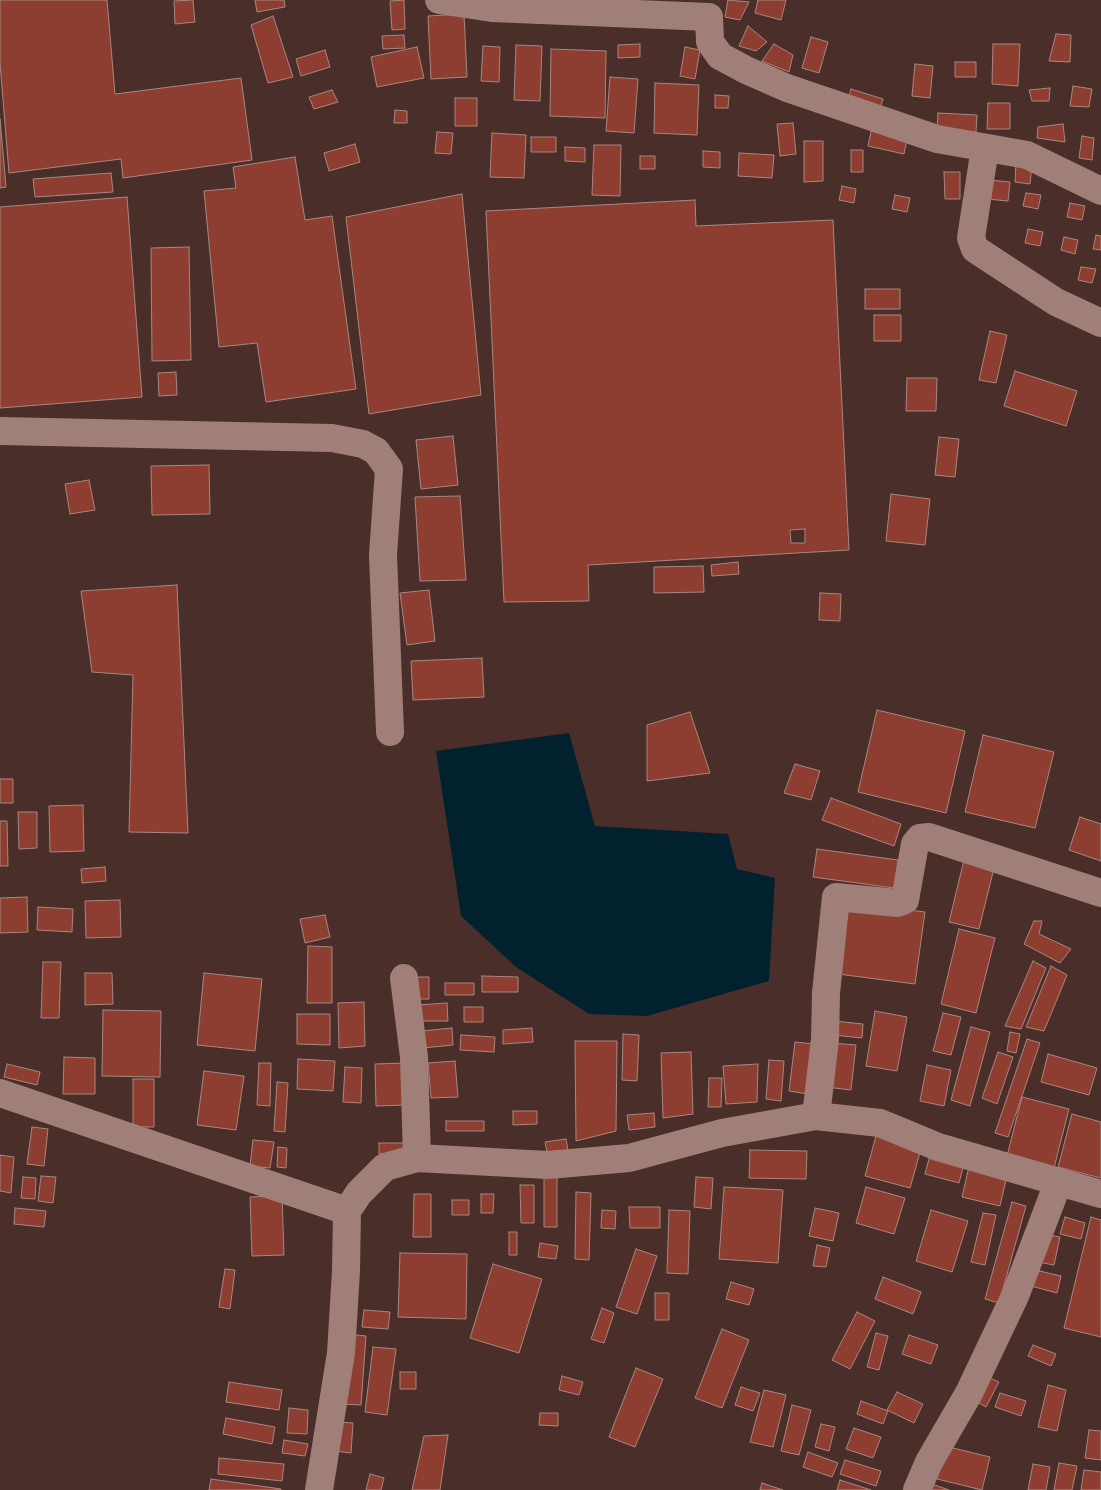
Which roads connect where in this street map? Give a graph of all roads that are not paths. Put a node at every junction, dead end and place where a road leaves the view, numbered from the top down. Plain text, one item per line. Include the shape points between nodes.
1 (439, 0) edge
2 (710, 8) edge
3 (985, 148) junction
4 (1101, 192) edge
5 (1101, 323) edge
6 (0, 431) edge
7 (390, 732) dead end
8 (1101, 894) edge
9 (404, 978) dead end
10 (0, 1093) edge
11 (816, 1116) junction
12 (417, 1158) junction
13 (1058, 1183) junction
14 (1101, 1194) edge
15 (347, 1211) junction
16 (320, 1490) edge
17 (917, 1490) edge

1 - 2 street via 492,8
2 - 3 street via 710,42 720,56 746,70 787,88 937,139
3 - 4 street via 1027,155
3 - 5 street via 971,238 975,249 1056,302
6 - 7 street via 332,438 363,444 376,451 389,469 383,555
8 - 11 street via 929,837 920,838 915,844 905,900 898,903 836,897 826,993 826,1039
9 - 12 street via 414,1057
10 - 15 street
11 - 12 street via 722,1134 629,1158 548,1165
11 - 13 street via 880,1123 938,1147
12 - 15 street via 385,1167 359,1193
13 - 14 street
13 - 17 street via 1015,1296
15 - 16 street via 341,1353

